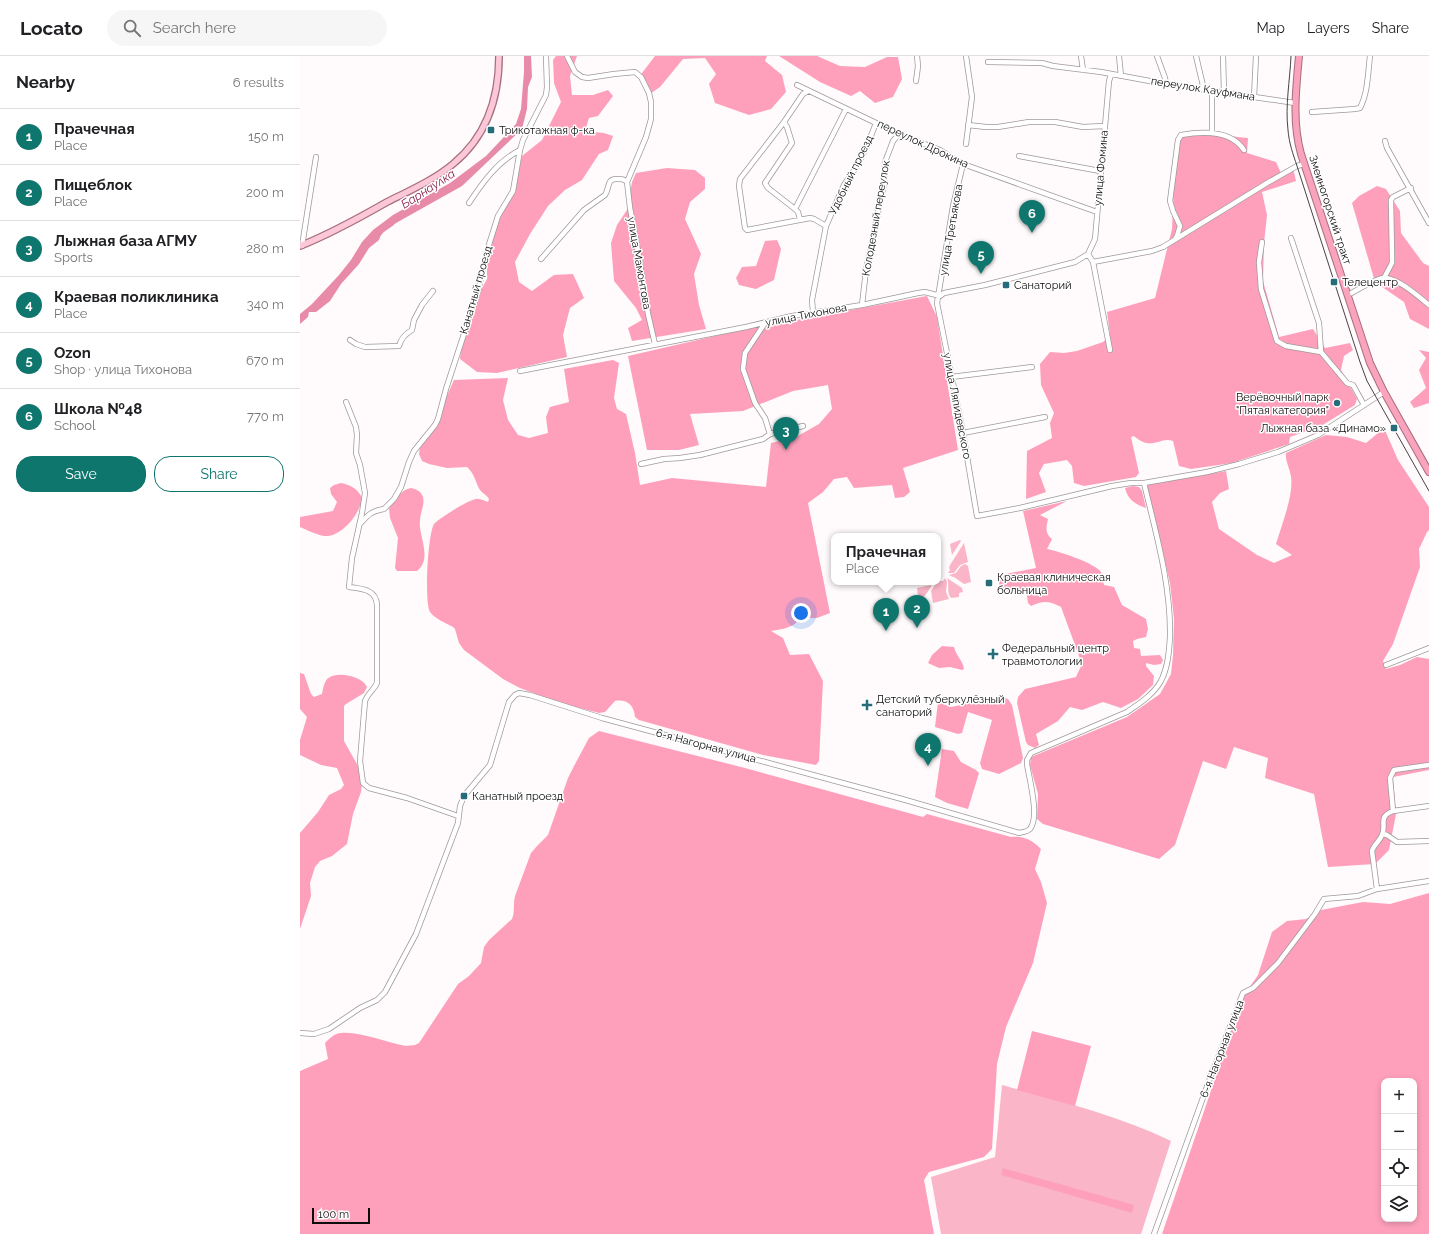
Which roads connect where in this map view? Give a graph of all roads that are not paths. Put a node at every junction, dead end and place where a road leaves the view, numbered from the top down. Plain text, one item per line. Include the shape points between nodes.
1 (499, 56) edge
2 (546, 56) edge
3 (567, 56) edge
4 (917, 56) edge
5 (966, 56) edge
6 (1040, 56) edge
7 (1081, 56) edge
8 (1119, 56) edge
9 (1157, 56) edge
10 (1196, 56) edge
11 (1223, 56) edge
12 (1256, 56) edge
13 (1299, 56) edge
14 (1370, 56) edge
15 (988, 62) dead end
16 (1042, 63) junction
17 (1083, 70) junction
18 (1111, 75) junction
19 (1121, 76) junction
20 (916, 81) dead end
21 (1166, 84) junction
22 (797, 85) dead end
23 (1204, 90) junction
24 (808, 91) junction
25 (1212, 91) junction
26 (1224, 93) junction
27 (1254, 98) junction
28 (1295, 103) junction
29 (846, 109) junction
30 (1312, 112) dead end
31 (784, 122) junction
32 (876, 123) junction
33 (968, 125) junction
34 (1104, 126) junction
35 (1212, 133) junction
36 (899, 134) junction
37 (1385, 141) dead end
38 (966, 144) dead end
39 (520, 150) junction
40 (1244, 150) dead end
41 (1019, 156) dead end
42 (316, 157) dead end
43 (963, 164) junction
44 (1304, 164) junction
45 (1100, 171) junction
46 (627, 182) junction
47 (1411, 188) junction
48 (469, 203) dead end
49 (795, 209) junction
50 (1097, 212) junction
51 (800, 219) junction
52 (1429, 223) edge
53 (826, 226) junction
54 (1291, 238) dead end
55 (1174, 240) junction
56 (1262, 242) dead end
57 (301, 246) edge
58 (1088, 254) junction
59 (541, 259) dead end
60 (1093, 262) junction
61 (1384, 278) junction
62 (433, 291) dead end
63 (1348, 295) junction
64 (940, 296) junction
65 (862, 305) junction
66 (1429, 305) edge
67 (813, 312) junction
68 (765, 323) junction
69 (350, 340) dead end
70 (655, 344) junction
71 (1110, 350) dead end
72 (1321, 352) junction
73 (1032, 367) dead end
74 (520, 371) dead end
75 (951, 377) junction
76 (1384, 392) junction
77 (346, 402) dead end
78 (1364, 405) junction
79 (1044, 417) dead end
80 (802, 426) dead end
81 (963, 433) junction
82 (770, 434) junction
83 (641, 464) dead end
84 (1429, 472) edge
85 (1144, 483) junction
86 (359, 525) junction
87 (1429, 648) edge
88 (1386, 665) dead end
89 (1429, 765) edge
90 (1429, 806) edge
91 (1393, 811) junction
92 (458, 816) junction
93 (1383, 834) junction
94 (1429, 842) edge
95 (1429, 881) edge
96 (1377, 889) junction
97 (300, 1032) edge
98 (1154, 1234) edge

1 - 57 main road via 493,103 481,132 464,154 442,172
2 - 39 street, Канатный проезд via 546,95
3 - 46 street via 575,72 582,77 635,72 646,85 651,102 651,119 644,143
4 - 20 street
5 - 33 street via 972,97
6 - 16 street
7 - 17 street
8 - 19 street
9 - 21 street
10 - 23 street
11 - 26 street
12 - 27 street
13 - 28 highway, Змеиногорский тракт
14 - 30 street via 1363,103 1360,108
15 - 16 street, переулок Кауфмана
16 - 17 street, переулок Кауфмана
17 - 18 street, переулок Кауфмана
18 - 19 street, переулок Кауфмана
18 - 34 street, улица Фомина
19 - 21 street, переулок Кауфмана
21 - 23 street, переулок Кауфмана
22 - 24 street, переулок Дрокина
23 - 25 street, переулок Кауфмана
24 - 29 street, переулок Дрокина
24 - 31 street via 803,94
25 - 26 street, переулок Кауфмана
25 - 35 street
26 - 27 street, переулок Кауфмана
27 - 28 street, переулок Кауфмана
28 - 44 highway, Змеиногорский тракт via 1296,130
29 - 32 street, переулок Дрокина
29 - 49 street
31 - 49 street via 792,143 765,183
31 - 51 street via 740,179 745,228 750,230
32 - 36 street, переулок Дрокина
32 - 53 street, Удобный проезд via 865,151 844,185
33 - 34 street via 998,127 1029,122 1055,122 1083,127
33 - 38 street
34 - 45 street, улица Фомина
35 - 40 street via 1228,136
35 - 55 street via 1182,135 1178,140 1170,201 1180,226
36 - 43 street, переулок Дрокина via 940,150
36 - 65 street, Колодезный переулок via 885,162 884,184
37 - 47 street
39 - 48 street via 492,171
39 - 86 street, Канатный проезд via 512,191 498,216 478,291 438,419 411,456 401,487 394,499 384,509 373,512
41 - 45 street
42 - 57 street
43 - 50 street, переулок Дрокина
43 - 64 street, улица Третьякова via 953,206
44 - 55 street via 1267,183
44 - 63 highway, Змеиногорский тракт
45 - 50 street, улица Фомина
46 - 59 street via 623,179 612,179 607,192 584,210
46 - 70 street, улица Мамонтова
47 - 52 street
47 - 61 street via 1391,200 1392,263
49 - 51 street
50 - 58 street, улица Фомина via 1095,239
51 - 53 street via 814,218
53 - 67 street, Удобный проезд via 812,300
54 - 72 street via 1319,323
55 - 60 street via 1152,251
56 - 72 street via 1259,262 1261,289 1277,341 1286,346
58 - 60 street
58 - 64 street, улица Тихонова via 1076,262 985,285 944,292
60 - 71 street
61 - 63 street
61 - 66 street via 1408,288
62 - 69 street via 416,316 412,330 401,339 399,346 365,347
63 - 76 highway, Змеиногорский тракт via 1365,351
64 - 65 street, улица Тихонова via 918,293
64 - 75 street, улица Ляпидевского via 937,303
65 - 67 street, улица Тихонова
67 - 68 street, улица Тихонова
68 - 70 street, улица Тихонова
68 - 82 street via 745,353 743,369
70 - 74 street, улица Тихонова
72 - 78 street via 1347,383 1353,385
73 - 75 street
75 - 81 street, улица Ляпидевского
76 - 78 street
76 - 84 highway, Змеиногорский тракт
77 - 86 street via 356,427 356,452 362,474 364,493
78 - 85 street via 1318,435 1278,452 1219,469
79 - 81 street
80 - 82 street
81 - 85 street, улица Ляпидевского via 977,516 1112,486
82 - 83 street via 763,439 700,455
85 - 92 street, 6-я Нагорная улица via 1170,602 1170,650 1165,672 1154,692 1127,712 1031,753 1026,764 1033,794 1034,820 1026,832 1019,833 519,693 508,706 490,764 464,796
86 - 92 street via 349,586 368,590 377,599 377,683 365,701 360,761 363,783 369,788
87 - 88 street
89 - 91 street via 1394,770 1390,778
90 - 91 street
91 - 93 street via 1388,813 1383,821
92 - 97 street via 458,823 416,934 385,992 377,1000 329,1029 314,1034
93 - 94 street via 1397,842
93 - 96 street via 1372,851
95 - 96 street, 6-я Нагорная улица
96 - 98 street, 6-я Нагорная улица via 1358,896 1324,899 1278,963 1253,988 1243,993

